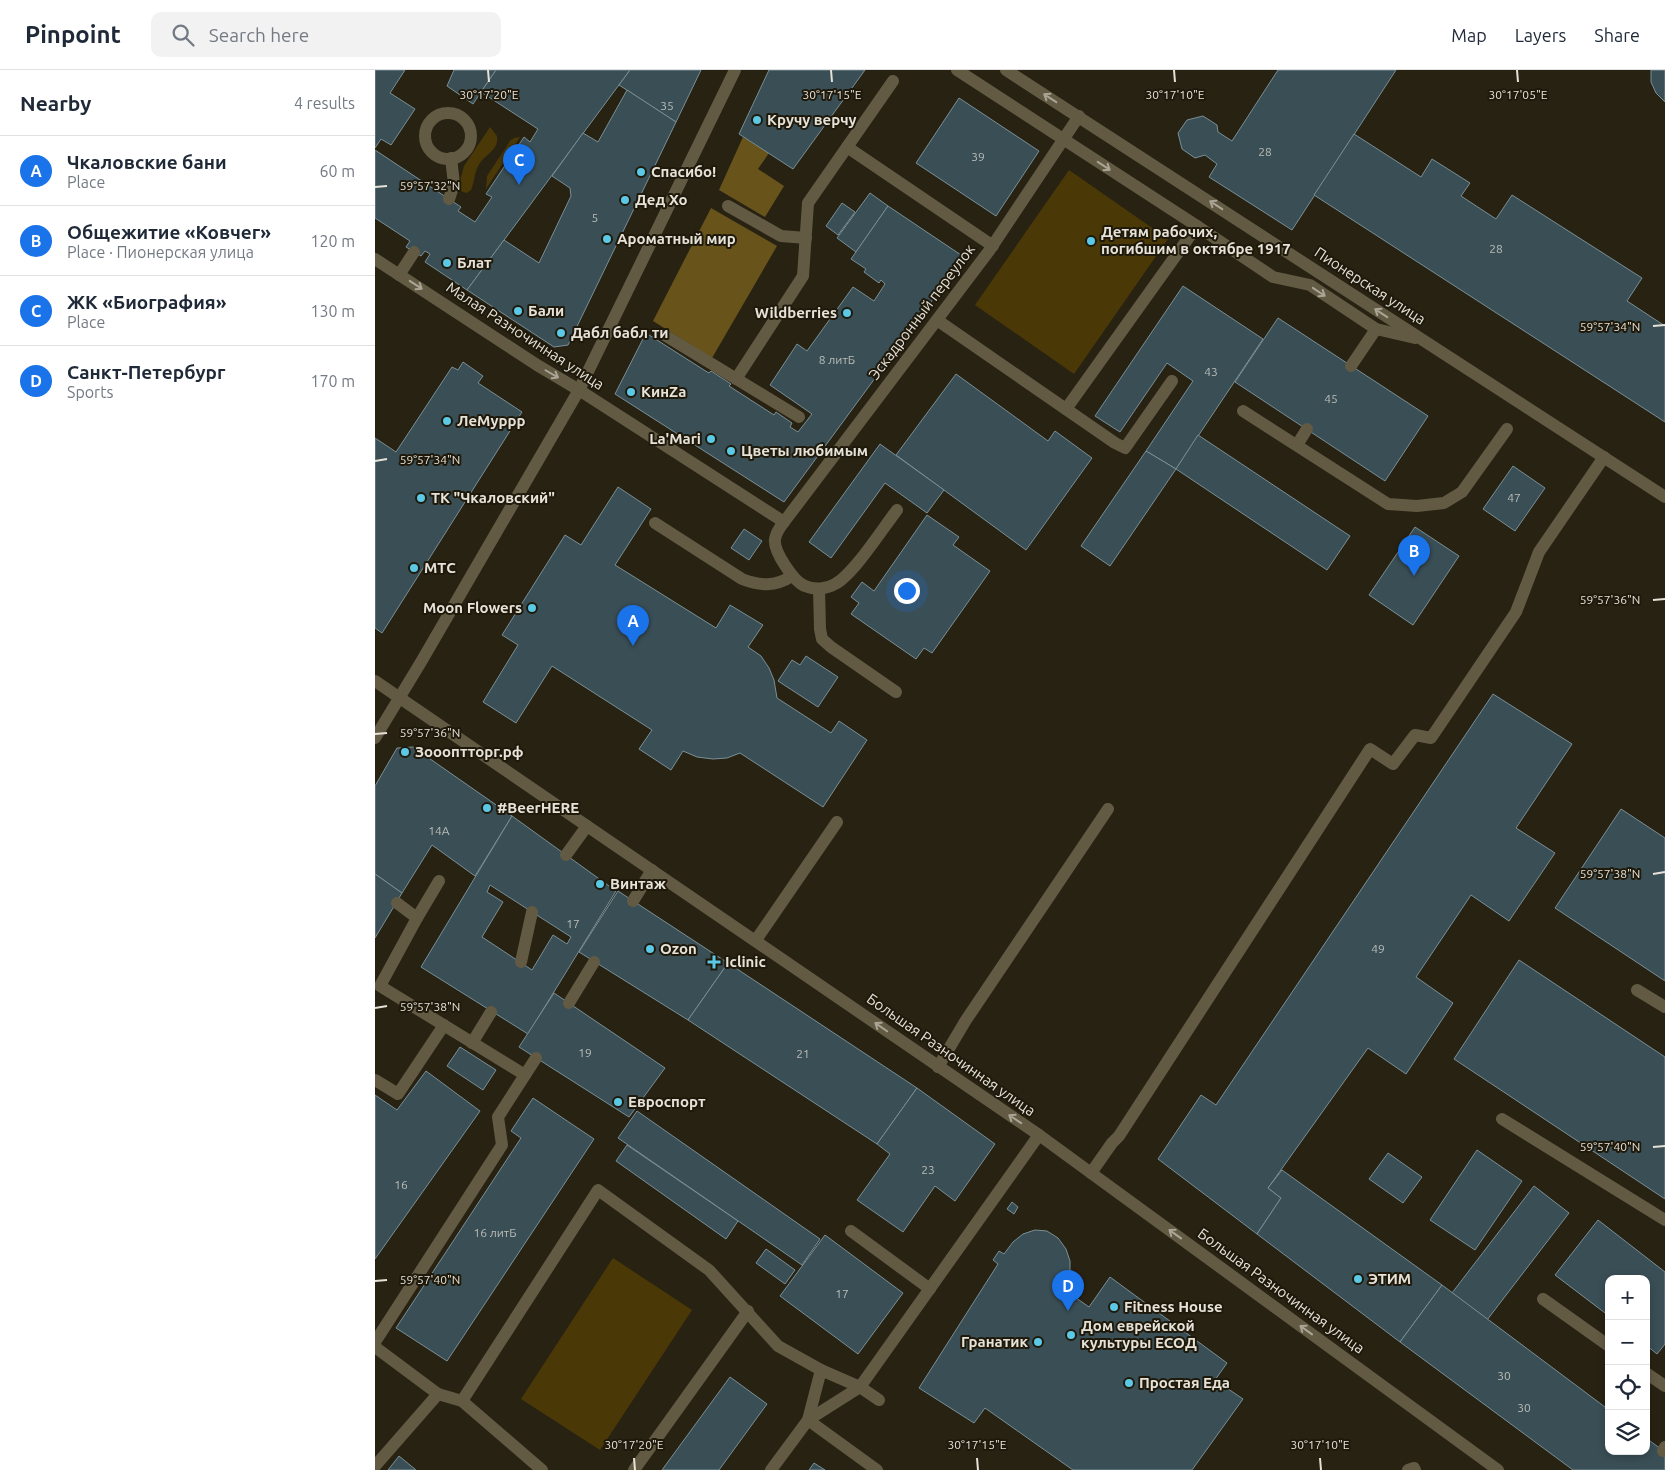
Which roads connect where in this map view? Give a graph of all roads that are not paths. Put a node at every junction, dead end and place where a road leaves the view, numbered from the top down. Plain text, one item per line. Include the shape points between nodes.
1 (735, 70) edge
2 (957, 70) edge
3 (1007, 70) edge
4 (893, 81) dead end
5 (1079, 116) junction
6 (1063, 139) junction
7 (847, 147) junction
8 (451, 158) dead end
9 (449, 199) dead end
10 (728, 206) dead end
11 (1197, 226) junction
12 (806, 238) junction
13 (993, 246) junction
14 (414, 252) dead end
15 (375, 259) edge
16 (399, 275) junction
17 (937, 320) junction
18 (1376, 329) junction
19 (666, 336) dead end
20 (1422, 340) junction
21 (1351, 366) dead end
22 (736, 379) junction
23 (1172, 380) dead end
24 (579, 390) junction
25 (1066, 409) junction
26 (1243, 411) dead end
27 (799, 417) dead end
28 (1307, 429) dead end
29 (1507, 429) dead end
30 (1297, 445) junction
31 (1603, 457) junction
32 (1665, 498) edge
33 (897, 510) dead end
34 (783, 522) junction
35 (655, 524) dead end
36 (792, 576) junction
37 (819, 588) junction
38 (375, 681) edge
39 (896, 692) dead end
40 (399, 697) junction
41 (375, 738) edge
42 (1107, 809) dead end
43 (837, 822) dead end
44 (587, 826) junction
45 (566, 855) dead end
46 (652, 870) junction
47 (439, 881) dead end
48 (633, 901) dead end
49 (397, 903) dead end
50 (532, 912) dead end
51 (417, 918) junction
52 (756, 940) junction
53 (521, 962) dead end
54 (594, 962) dead end
55 (377, 990) edge
56 (1637, 990) dead end
57 (569, 1003) dead end
58 (1665, 1007) edge
59 (491, 1012) dead end
60 (444, 1025) junction
61 (472, 1043) junction
62 (536, 1058) dead end
63 (938, 1066) junction
64 (525, 1075) junction
65 (375, 1080) edge
66 (1502, 1119) dead end
67 (1039, 1135) junction
68 (1091, 1173) junction
69 (1665, 1220) edge
70 (851, 1231) dead end
71 (929, 1289) junction
72 (1543, 1299) dead end
73 (748, 1311) junction
74 (375, 1342) edge
75 (1605, 1343) edge
76 (375, 1347) edge
77 (821, 1370) junction
78 (1650, 1376) edge
79 (860, 1386) junction
80 (1665, 1386) edge
81 (438, 1394) junction
82 (879, 1400) dead end
83 (462, 1401) junction
84 (808, 1420) junction
85 (375, 1466) edge
86 (542, 1470) edge
87 (634, 1470) edge
88 (771, 1470) edge
89 (877, 1470) edge
90 (1408, 1470) edge
91 (1415, 1470) edge
92 (1498, 1470) edge

1 - 24 street
2 - 6 street
5 -> 3 street, Пионерская улица
4 - 7 street
5 - 6 street, Эскадронный переулок
20 -> 5 street, Пионерская улица
6 -> 11 street
6 - 13 street, Эскадронный переулок
7 - 12 street via 808,202
7 - 13 street
8 - 9 street via 454,184
10 - 12 street via 781,236
11 -> 18 street via 1273,277 1310,285
11 - 25 street
12 - 22 street via 803,276
13 - 17 street, Эскадронный переулок
14 - 16 street
15 - 16 street, Малая Разночинная улица
16 -> 24 street, Малая Разночинная улица
17 - 25 street
17 - 34 street, Эскадронный переулок
18 - 20 street
18 - 21 street
19 - 22 street
20 - 31 street, Пионерская улица
22 - 27 street
23 - 25 street via 1125,448
24 - 34 street, Малая Разночинная улица
24 - 40 street
26 - 30 street
28 - 30 street
29 - 30 street via 1462,492 1443,503 1417,506 1388,504
31 - 32 street, Пионерская улица
31 - 68 street via 1539,552 1516,612 1431,738 1415,735 1393,764 1370,749 1119,1136
33 - 37 street via 849,572 835,584
34 - 36 street, Эскадронный переулок via 775,540 775,549
35 - 36 street via 741,579 770,585
36 - 37 street via 804,586
37 - 39 street via 823,639
38 - 40 street, Большая Разночинная улица
40 - 41 street
40 - 44 street, Большая Разночинная улица
42 - 63 street
43 - 52 street
44 - 45 street
44 - 46 street, Большая Разночинная улица
46 - 48 street
46 - 52 street, Большая Разночинная улица
47 - 51 street
49 - 51 street
50 - 53 street
51 - 55 street
63 -> 52 street, Большая Разночинная улица
54 - 57 street
55 - 60 street
56 - 58 street
59 - 61 street
60 - 61 street
60 - 65 street via 398,1094
61 - 64 street
62 - 64 street
67 -> 63 street, Большая Разночинная улица
64 - 74 street via 498,1117 502,1145
66 - 69 street
67 - 68 street, Большая Разночинная улица
67 - 71 street
92 -> 68 street, Большая Разночинная улица
70 - 71 street
71 - 79 street
72 - 75 street
73 - 77 street via 778,1346
73 - 83 street via 709,1270 598,1190
73 - 87 street
76 - 81 street
77 - 79 street
77 - 84 street
78 - 80 street
79 - 82 street
79 - 84 street
81 - 83 street
81 - 85 street
83 - 86 street
84 - 88 street
84 - 89 street
90 - 91 street

